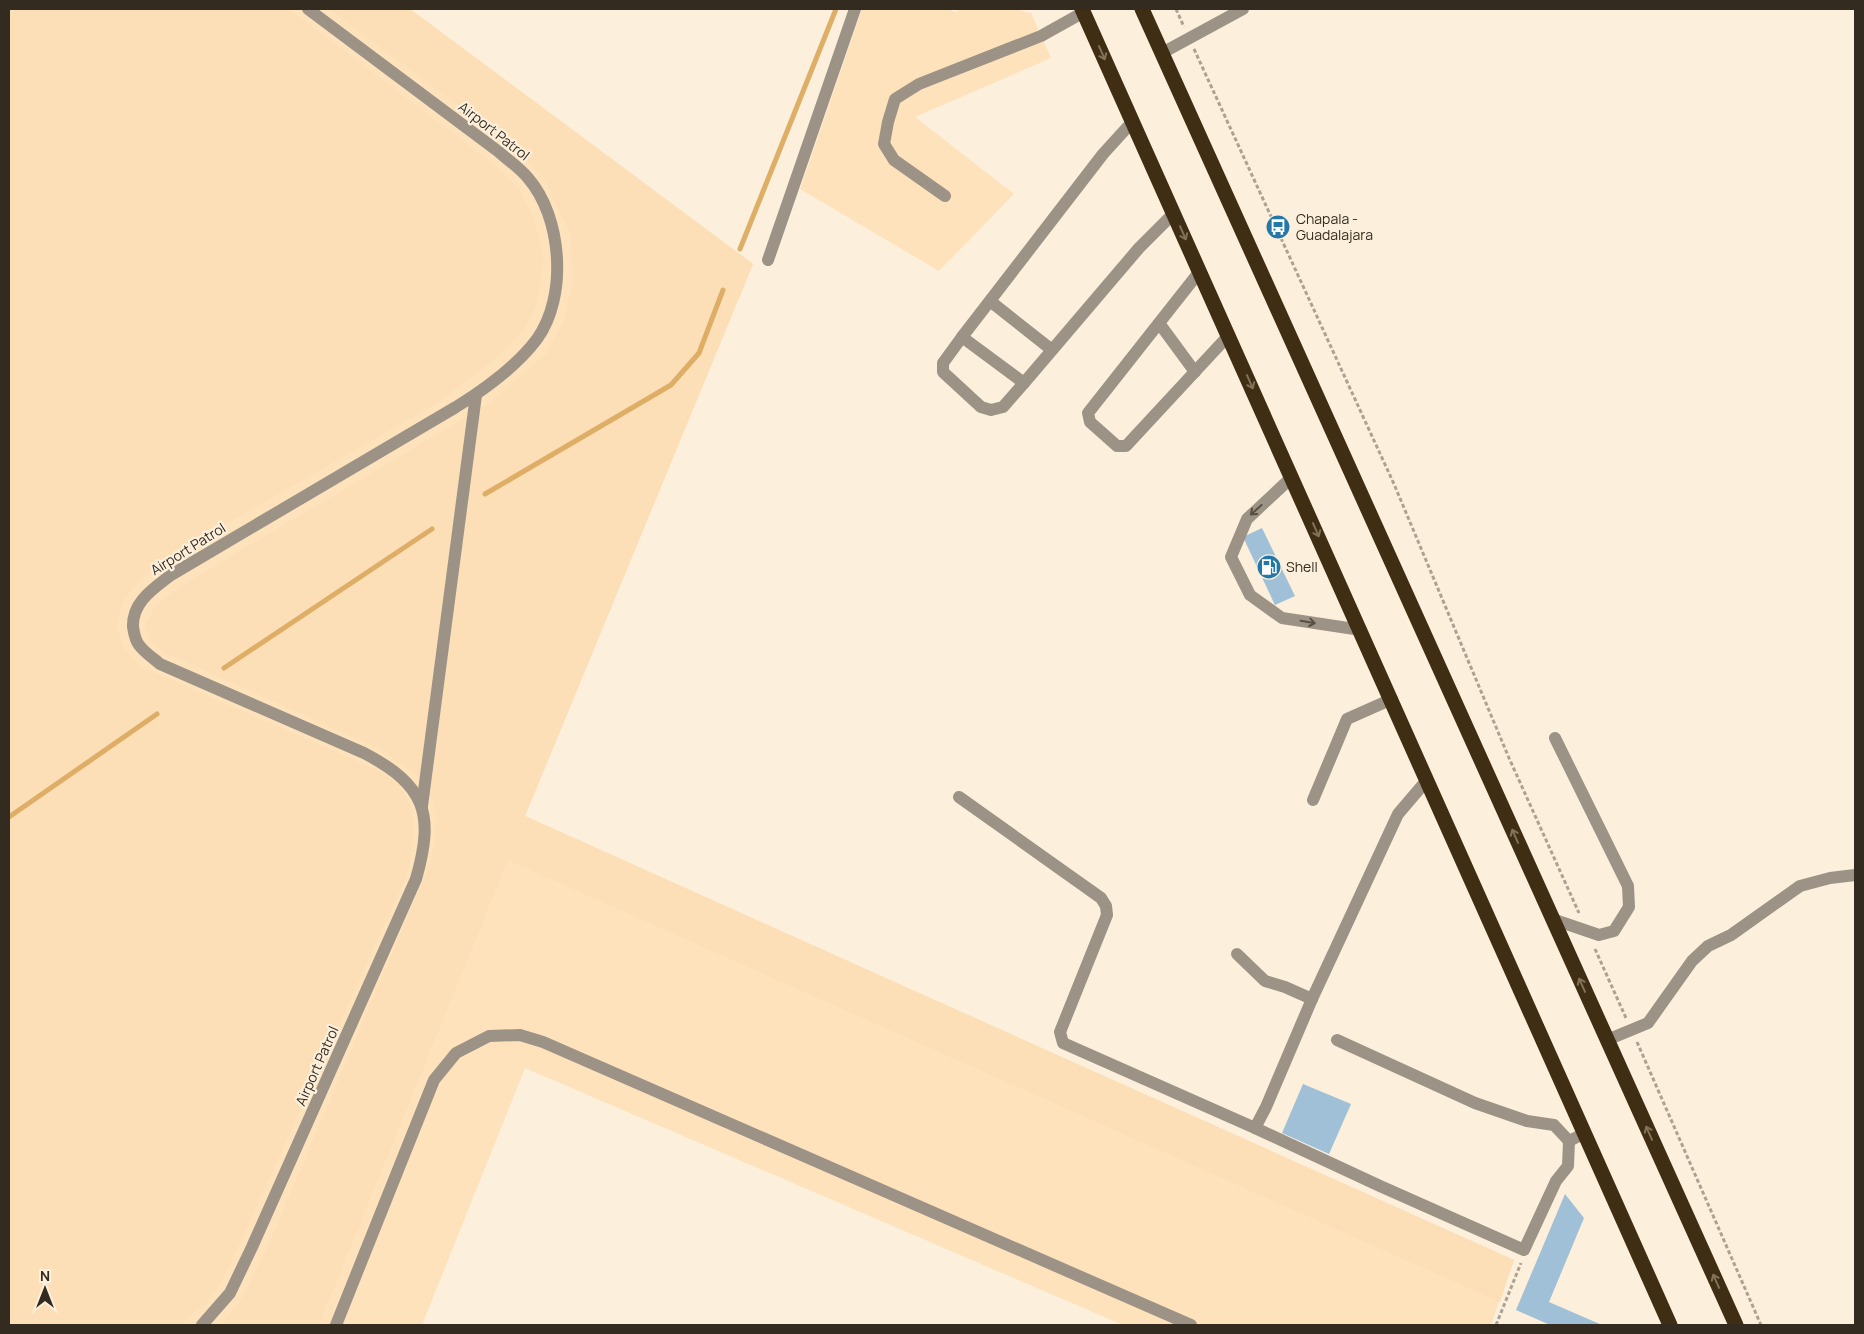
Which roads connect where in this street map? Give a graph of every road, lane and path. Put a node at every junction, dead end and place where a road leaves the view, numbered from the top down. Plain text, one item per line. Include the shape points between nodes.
1 (308, 9) edge
2 (855, 9) edge
3 (1142, 9) edge
4 (1176, 9) edge
5 (1243, 9) edge
6 (1083, 11) edge
7 (1190, 38) junction
8 (1162, 53) junction
9 (1133, 121) junction
10 (945, 196) dead end
11 (1174, 213) junction
12 (768, 260) dead end
13 (1200, 271) junction
14 (990, 301) junction
15 (1159, 323) junction
16 (1228, 335) junction
17 (962, 337) junction
18 (1052, 350) junction
19 (1195, 372) junction
20 (1024, 383) junction
21 (476, 395) junction
22 (1292, 477) junction
23 (1361, 630) junction
24 (1392, 699) junction
25 (1556, 738) dead end
26 (1428, 780) junction
27 (959, 797) dead end
28 (1313, 800) dead end
29 (422, 806) junction
30 (1855, 875) edge
31 (1552, 918) junction
32 (1587, 932) junction
33 (1237, 954) dead end
34 (1312, 999) junction
35 (1632, 1030) junction
36 (1337, 1040) dead end
37 (1607, 1040) junction
38 (1255, 1128) junction
39 (1585, 1134) junction
40 (1569, 1141) junction
41 (1524, 1250) junction
42 (202, 1325) edge
43 (336, 1325) edge
44 (1191, 1325) edge
45 (1496, 1325) edge
46 (1670, 1325) edge
47 (1736, 1325) edge
48 (1761, 1325) edge

1 - 21 street, Airport Patrol via 499,152 528,178 544,204 558,260 550,314 538,338
2 - 12 street
3 - 8 highway
4 - 7 path
5 - 7 street
6 -> 9 highway
6 - 10 street via 1041,36 920,84 895,99 884,144 894,160
7 - 8 street
7 - 32 path via 1394,484 1509,758
31 -> 8 highway
9 - 11 highway
9 - 14 street via 1103,154
11 -> 13 highway
11 - 18 street via 1139,248
13 - 15 street
13 - 16 highway
14 - 17 street
14 - 18 street
15 - 19 street
15 - 19 street via 1088,413 1090,422 1117,446 1126,446
16 - 19 street
16 -> 22 highway
17 - 20 street
17 - 20 street via 943,363 944,372 981,407 1002,408
18 - 20 street
21 - 29 street, Airport Patrol
21 - 29 street, Airport Patrol via 171,575 149,592 137,607 133,620 138,644 160,664 385,764 413,789
22 -> 23 highway
22 -> 23 street via 1247,519 1231,557 1250,594 1282,618
23 - 24 highway
24 - 26 highway
24 - 28 street via 1347,719
25 - 32 street via 1628,886 1629,907 1614,931 1599,935
26 - 34 street via 1398,814
26 - 39 highway
27 - 38 street via 1100,898 1106,906 1107,915 1060,1032 1063,1043
29 - 42 street, Airport Patrol via 425,841 416,879 230,1293
30 - 35 street via 1800,886 1731,935 1708,946 1692,961 1648,1023
31 - 32 street
37 -> 31 highway
32 - 35 path
33 - 34 street via 1265,981
34 - 38 street
35 - 37 street
35 - 48 path
36 - 40 street via 1475,1103 1527,1121 1554,1125
47 -> 37 highway
38 - 41 street
39 - 40 street
39 - 46 highway
40 - 41 street via 1568,1166 1556,1181
41 - 45 path
43 - 44 street via 434,1080 456,1053 489,1036 520,1035

